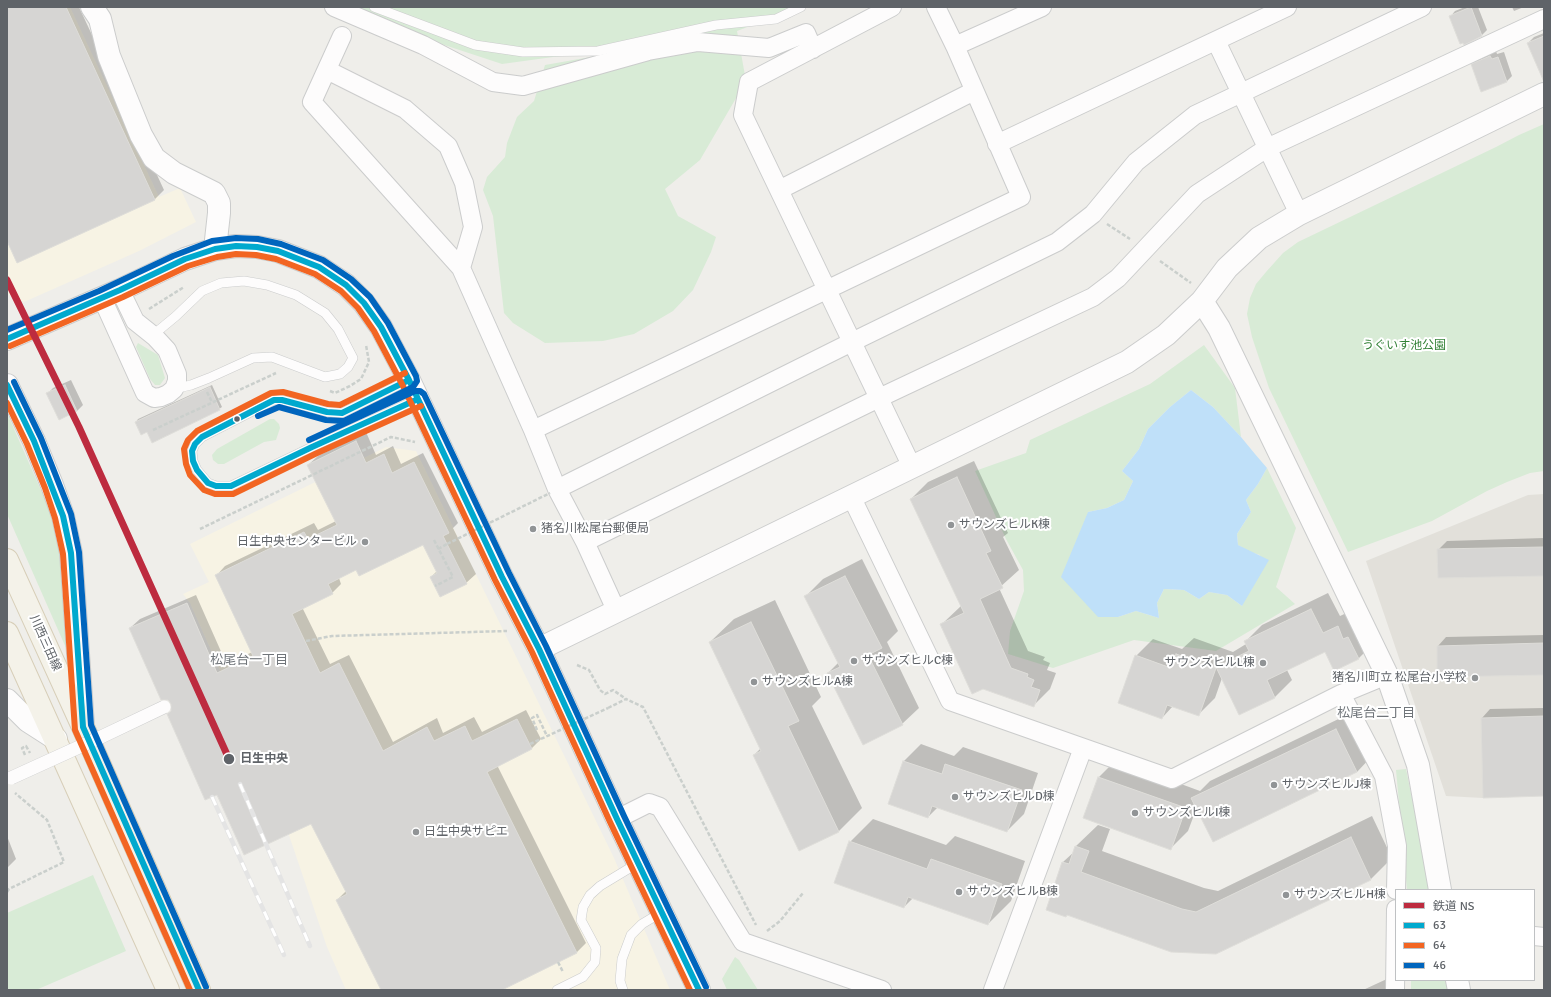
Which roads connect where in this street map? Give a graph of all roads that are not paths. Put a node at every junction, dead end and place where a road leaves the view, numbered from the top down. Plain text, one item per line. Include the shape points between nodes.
1 (92, 7) edge
2 (334, 7) edge
3 (374, 7) edge
4 (801, 7) edge
5 (892, 7) edge
6 (936, 7) edge
7 (1042, 7) edge
8 (1287, 7) edge
9 (1422, 7) edge
10 (1544, 18) edge
11 (342, 36) dead end
12 (1216, 41) junction
13 (955, 46) junction
14 (813, 49) junction
15 (326, 70) junction
16 (974, 91) junction
17 (1241, 93) junction
18 (1544, 94) edge
19 (997, 144) junction
20 (1267, 148) junction
21 (779, 190) junction
22 (1299, 214) junction
23 (215, 249) junction
24 (461, 268) junction
25 (827, 290) junction
26 (111, 294) junction
27 (1202, 301) junction
28 (153, 335) junction
29 (7, 339) edge
30 (852, 342) junction
31 (7, 385) edge
32 (174, 388) junction
33 (414, 390) junction
34 (879, 398) junction
35 (533, 430) junction
36 (912, 466) junction
37 (553, 491) junction
38 (851, 496) junction
39 (585, 542) junction
40 (7, 560) edge
41 (616, 610) junction
42 (7, 633) edge
43 (539, 649) junction
44 (1387, 675) junction
45 (1342, 694) junction
46 (7, 700) edge
47 (164, 707) dead end
48 (83, 727) junction
49 (56, 739) junction
50 (1083, 748) junction
51 (12, 784) road end
52 (617, 819) junction
53 (638, 862) junction
54 (1396, 889) edge
55 (1440, 889) edge
56 (662, 912) junction
57 (168, 990) edge
58 (199, 990) edge
59 (557, 990) edge
60 (623, 990) edge
61 (699, 990) edge
62 (882, 990) edge
63 (993, 990) edge

1 - 23 street via 100,19 109,56 138,128 154,158 174,173 214,193 219,203
2 - 14 street via 423,45 494,82 523,86 648,51 698,42 769,48 806,33
3 - 4 lane via 475,45 523,52 598,51 716,25 776,19
5 - 14 street
6 - 13 street
7 - 13 street
8 - 12 street
9 - 17 street
10 - 20 street
11 - 15 street
12 - 17 street
12 - 19 street
13 - 16 street
14 - 21 street via 749,82 743,115
15 - 24 street via 312,102
15 - 24 street via 405,110 448,146 464,183 473,227
16 - 19 street
16 - 21 street
17 - 20 street
17 - 30 street via 1195,115 1136,162 1093,214 1057,242
18 - 22 street
19 - 25 street via 1021,197
20 - 22 street
20 - 34 street via 1197,194 1118,278 1093,298
21 - 25 street
22 - 27 street via 1260,238 1227,268
23 - 26 street via 176,263
23 - 33 street via 257,246 278,251 319,267 334,276 364,303 390,342
24 - 35 street
25 - 30 street
25 - 35 street
26 - 28 street via 135,321
26 - 29 street
26 - 32 street via 145,393 154,398 161,398
27 - 36 street via 1166,335 1127,362
27 - 44 street via 1223,335
28 - 32 street via 167,350 176,374
28 - 32 lane via 202,290 221,283 244,282 267,285 296,295 325,313 338,329 353,358 340,374 325,377 272,357 253,358 191,385
30 - 34 street
30 - 37 street
31 - 48 street via 34,441 63,516 71,553
33 - 33 lane via 312,447 231,486 208,483 196,470 192,451 202,437 274,400 342,413
33 - 43 street via 502,577
34 - 36 street
34 - 39 street
35 - 37 street
36 - 38 street
37 - 39 street
38 - 41 street
38 - 50 street via 950,701
39 - 41 street
40 - 48 main road, 川西三田線
41 - 43 street
42 - 49 main road
43 - 52 street
44 - 45 street
44 - 55 street via 1418,765
45 - 50 street via 1172,779
45 - 54 street via 1384,776 1397,846
46 - 49 street via 28,721
47 - 51 street, bridge
48 - 58 main road, 川西三田線
49 - 57 main road
50 - 63 street
52 - 53 street
52 - 62 street via 650,803 660,807 742,942
53 - 56 street
53 - 59 lane via 600,886 583,907 581,920 596,948 595,962 583,977
56 - 60 lane via 642,924 631,935 622,959 620,981
56 - 61 street

